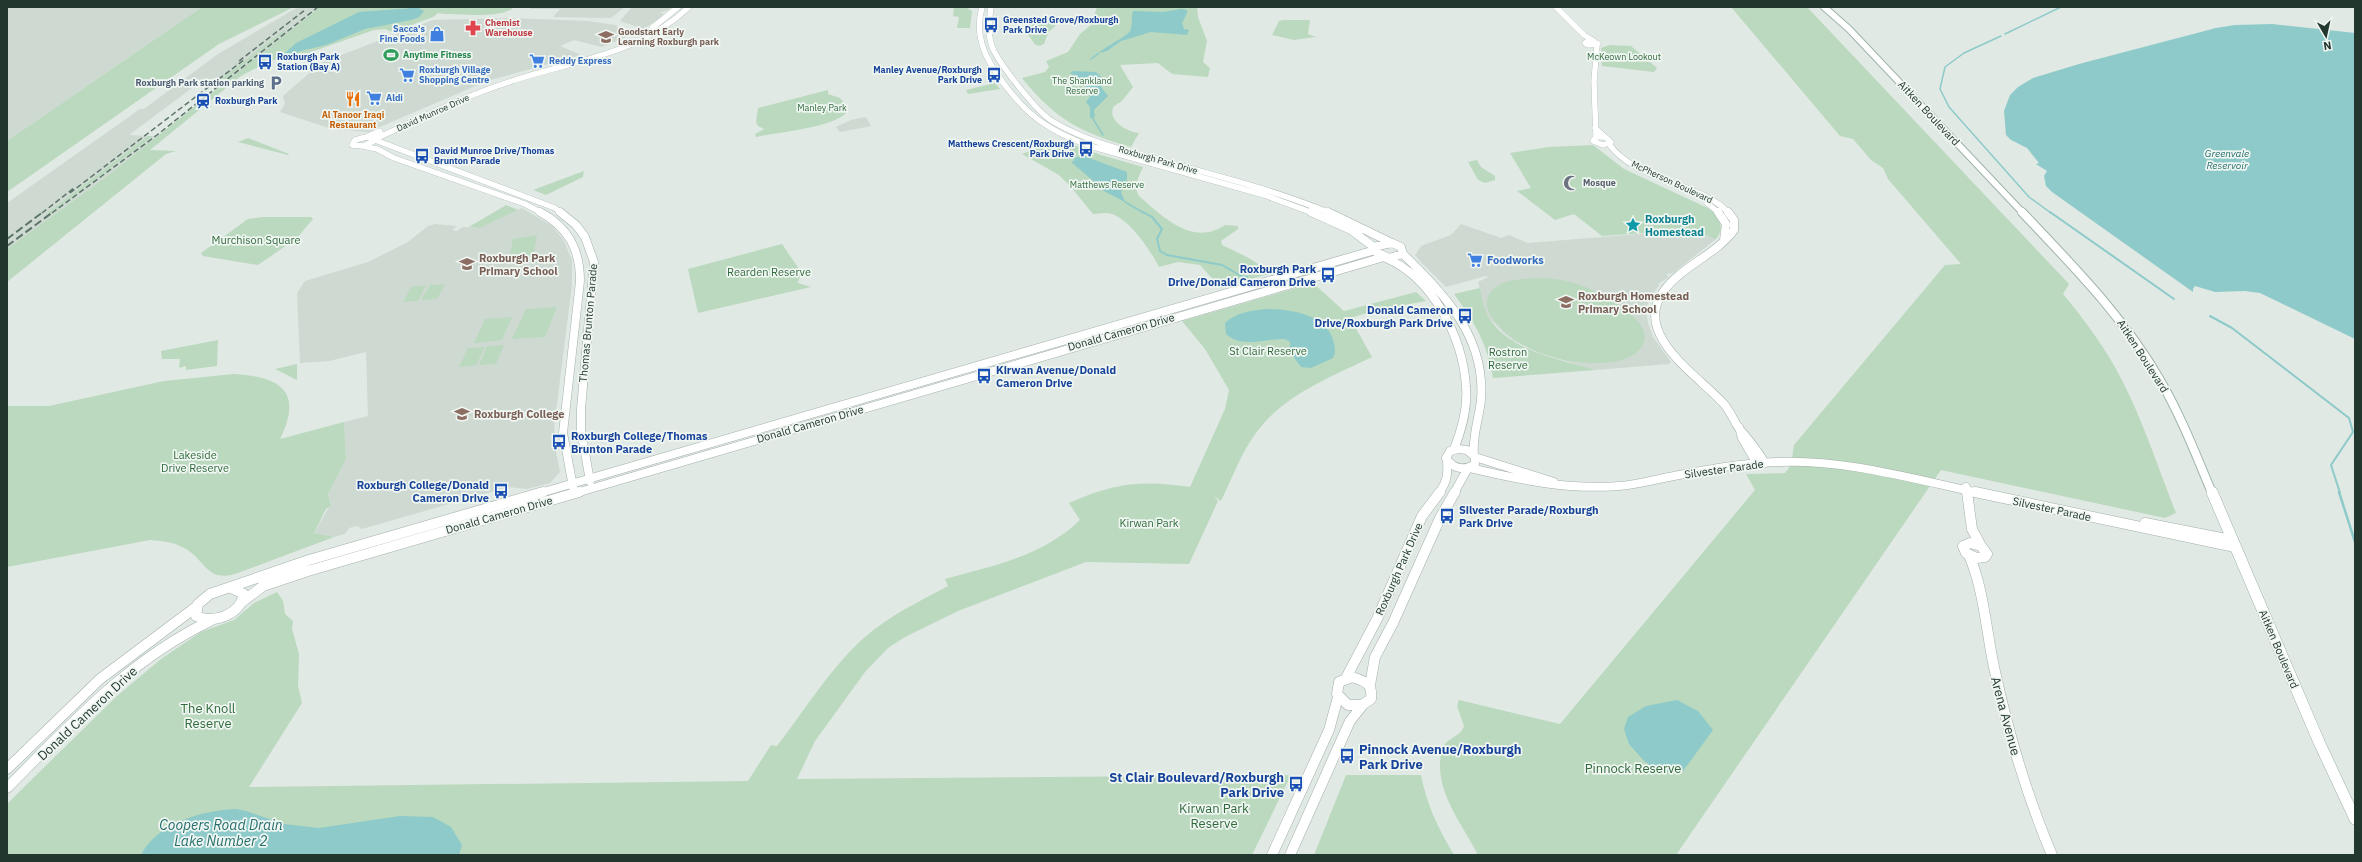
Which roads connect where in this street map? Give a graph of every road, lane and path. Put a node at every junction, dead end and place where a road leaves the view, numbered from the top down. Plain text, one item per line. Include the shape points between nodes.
1 (678, 7) edge
2 (689, 7) edge
3 (982, 7) edge
4 (991, 7) edge
5 (1556, 7) edge
6 (1821, 7) edge
7 (1824, 7) edge
8 (1833, 14) junction
9 (1584, 35) junction
10 (990, 38) junction
11 (979, 39) junction
12 (1587, 43) junction
13 (1595, 44) junction
14 (1595, 53) junction
15 (1002, 64) junction
16 (991, 65) junction
17 (1596, 128) junction
18 (1069, 130) junction
19 (1061, 134) junction
20 (366, 137) junction
21 (1596, 137) junction
22 (1604, 137) junction
23 (375, 140) junction
24 (1600, 144) junction
25 (1609, 144) junction
26 (363, 146) junction
27 (491, 183) junction
28 (481, 188) junction
29 (1265, 190) junction
30 (1259, 195) junction
31 (1724, 240) junction
32 (1392, 243) junction
33 (591, 246) junction
34 (1375, 249) junction
35 (577, 250) junction
36 (1403, 254) junction
37 (1385, 257) junction
38 (1184, 306) junction
39 (1190, 312) junction
40 (1030, 350) junction
41 (1022, 353) junction
42 (1035, 357) junction
43 (1027, 360) junction
44 (853, 402) junction
45 (844, 404) junction
46 (857, 410) junction
47 (848, 412) junction
48 (1454, 450) junction
49 (1475, 456) junction
50 (1447, 461) junction
51 (1761, 463) junction
52 (1469, 468) junction
53 (590, 478) junction
54 (572, 483) junction
55 (592, 488) junction
56 (1578, 488) junction
57 (1966, 488) junction
58 (575, 493) junction
59 (1972, 529) junction
60 (1967, 543) junction
61 (2233, 543) junction
62 (1981, 546) junction
63 (1969, 555) junction
64 (1983, 558) junction
65 (1977, 573) junction
66 (231, 588) junction
67 (242, 602) junction
68 (196, 608) junction
69 (213, 620) junction
70 (1346, 678) junction
71 (1370, 685) junction
72 (1338, 697) junction
73 (1362, 706) junction
74 (7, 768) edge
75 (8, 787) edge
76 (2355, 819) edge
77 (1272, 855) edge
78 (1290, 855) edge
79 (2052, 855) edge

1 - 20 street, David Munroe Drive via 660,23 631,40 486,84
2 - 23 street, David Munroe Drive via 668,25 640,41 594,58 492,88
3 - 11 street, Roxburgh Park Drive via 978,22
4 - 10 street, Roxburgh Park Drive via 988,26
5 - 9 street
6 - 8 main road, Aitken Boulevard
7 - 8 main road, Aitken Boulevard
8 - 61 main road, Aitken Boulevard via 2094,288 2130,332 2162,381 2178,413
9 - 12 street
9 - 13 street
10 - 11 street
10 - 15 street, Roxburgh Park Drive
11 - 16 street, Roxburgh Park Drive
12 - 13 street
12 - 14 street
13 - 14 street
14 - 17 street
15 - 16 street
15 - 18 street, Roxburgh Park Drive via 1037,108
16 - 19 street, Roxburgh Park Drive via 1028,112
17 - 21 street
17 - 22 street
18 - 19 street
18 - 29 street, Roxburgh Park Drive via 1088,139
19 - 30 street, Roxburgh Park Drive via 1080,143
20 - 23 street, Thomas Brunton Parade
20 - 26 street, David Munroe Drive via 352,144 355,147
21 - 22 street
21 - 24 street via 1593,141
22 - 25 street via 1610,140
23 - 26 street, David Munroe Drive
23 - 27 street, Thomas Brunton Parade
24 - 25 street
24 - 31 street, McPherson Boulevard via 1626,167 1714,208 1726,220 1728,226
25 - 31 street, McPherson Boulevard via 1612,151 1626,161 1723,207 1734,219 1735,225 1731,237
26 - 28 street, Thomas Brunton Parade
27 - 28 street
27 - 33 street, Thomas Brunton Parade via 555,208 572,220
28 - 35 street, Thomas Brunton Parade via 525,204 546,215 562,227
29 - 30 street
29 - 32 street, Roxburgh Park Drive via 1320,208
30 - 34 street, Roxburgh Park Drive via 1299,207 1342,226 1368,241
31 - 51 street, McPherson Boulevard via 1663,291 1655,320 1664,340 1679,362 1724,404 1739,426 1742,438
32 - 34 street, Donald Cameron Drive via 1380,244
32 - 36 street, Roxburgh Park Drive via 1401,247
33 - 35 street
33 - 53 street, Thomas Brunton Parade via 594,283 581,430
34 - 37 street, Roxburgh Park Drive
34 - 38 street, Donald Cameron Drive
35 - 54 street, Thomas Brunton Parade via 580,281 563,433
36 - 37 street, Donald Cameron Drive via 1396,258
36 - 49 street via 1446,296 1465,326 1478,364 1481,398 1472,435
37 - 39 street, Donald Cameron Drive
37 - 48 street via 1404,268 1427,290 1455,336 1462,354 1466,377 1463,422
38 - 39 street
38 - 40 street, Donald Cameron Drive
39 - 42 street, Donald Cameron Drive
40 - 41 street, Donald Cameron Drive
40 - 42 street
41 - 43 street
41 - 44 street, Donald Cameron Drive
42 - 43 street, Donald Cameron Drive
43 - 46 street, Donald Cameron Drive
44 - 45 street, Donald Cameron Drive
44 - 46 street
45 - 47 street
45 - 53 street, Donald Cameron Drive
46 - 47 street, Donald Cameron Drive
47 - 55 street, Donald Cameron Drive
48 - 49 street via 1462,449
48 - 50 street via 1446,456
49 - 52 street via 1475,464
49 - 56 street, Silvester Parade via 1555,483
50 - 52 street via 1458,468
50 - 70 street, Roxburgh Park Drive via 1445,485 1422,516 1377,619
51 - 56 street, Silvester Parade via 1714,468 1620,486
51 - 57 street, Silvester Parade via 1807,462 1870,470
52 - 56 street, Silvester Parade via 1539,484
52 - 71 street, Roxburgh Park Drive via 1440,518 1375,657
53 - 54 street, Donald Cameron Drive
53 - 55 street, Thomas Brunton Parade
54 - 58 street, Thomas Brunton Parade
54 - 66 street, Donald Cameron Drive via 309,560
55 - 58 street, Donald Cameron Drive
57 - 59 street
57 - 61 street, Silvester Parade
58 - 67 street, Donald Cameron Drive via 308,571 263,586
59 - 60 street
59 - 62 street
60 - 62 street
60 - 63 street, Arena Avenue via 1962,548
61 - 76 main road, Aitken Boulevard
62 - 64 street via 1987,554
63 - 64 street
63 - 65 street, Arena Avenue
64 - 65 street
65 - 79 street, Arena Avenue via 1984,621 2002,704 2024,780
66 - 67 street via 244,594
66 - 68 street, Donald Cameron Drive via 210,594
67 - 69 street, Donald Cameron Drive via 230,613
68 - 69 street via 195,612 200,619
68 - 74 street, Donald Cameron Drive via 100,679
69 - 75 street, Donald Cameron Drive via 173,639 142,661 112,686
70 - 71 street via 1357,678
70 - 72 street via 1336,687
71 - 73 street via 1373,694
72 - 73 street via 1351,706
72 - 77 street via 1329,730
73 - 78 street via 1350,721

